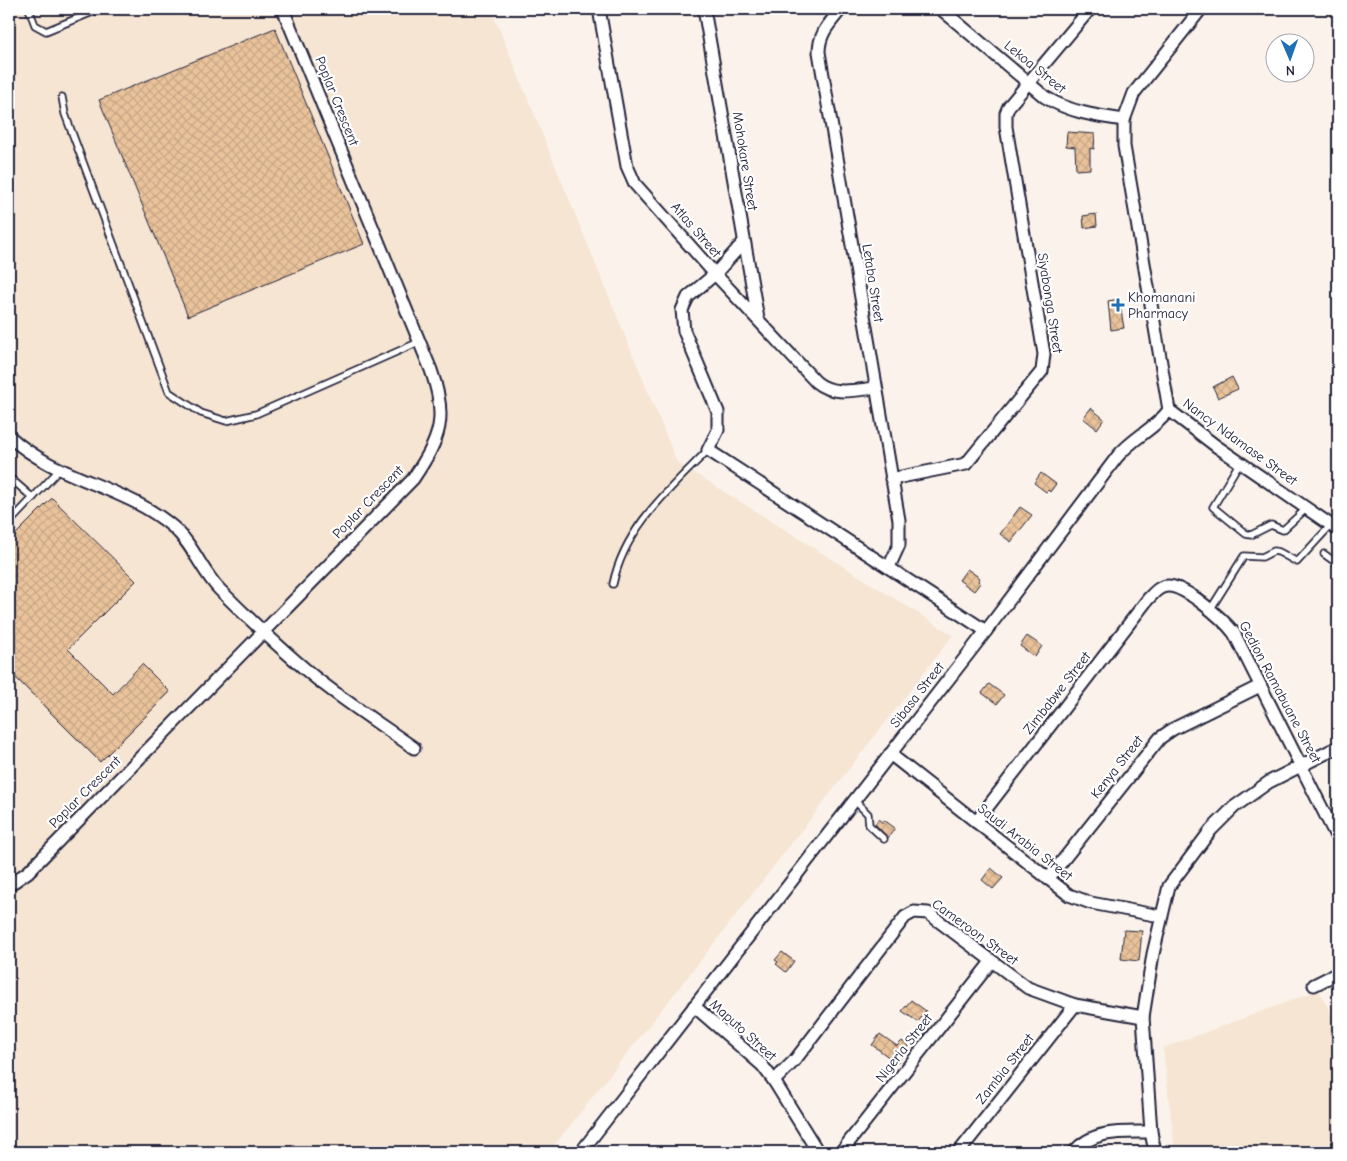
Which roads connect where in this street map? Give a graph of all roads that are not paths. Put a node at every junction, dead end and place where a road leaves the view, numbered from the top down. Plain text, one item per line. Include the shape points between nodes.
1 (29, 9) edge
2 (100, 9) edge
3 (283, 9) edge
4 (599, 9) edge
5 (704, 9) edge
6 (841, 9) edge
7 (941, 9) edge
8 (1090, 9) edge
9 (1201, 9) edge
10 (1029, 83) junction
11 (62, 97) dead end
12 (1124, 120) junction
13 (743, 243) junction
14 (715, 274) junction
15 (758, 319) junction
16 (419, 342) junction
17 (875, 388) junction
18 (1169, 410) junction
19 (9, 436) edge
20 (708, 450) junction
21 (1240, 462) junction
22 (60, 469) junction
23 (9, 477) edge
24 (891, 479) junction
25 (33, 498) junction
26 (1308, 508) junction
27 (9, 523) edge
28 (1335, 527) edge
29 (1324, 554) dead end
30 (1338, 564) edge
31 (889, 567) junction
32 (613, 584) dead end
33 (1166, 586) joint
34 (1210, 610) junction
35 (986, 631) junction
36 (263, 633) junction
37 (1260, 686) junction
38 (1338, 747) edge
39 (414, 748) dead end
40 (890, 754) junction
41 (1301, 765) junction
42 (854, 800) junction
43 (976, 822) junction
44 (884, 839) dead end
45 (1338, 840) edge
46 (1048, 879) junction
47 (9, 885) edge
48 (1160, 916) junction
49 (991, 962) junction
50 (1338, 973) edge
51 (1314, 985) dead end
52 (1075, 1005) junction
53 (694, 1006) junction
54 (1143, 1017) junction
55 (774, 1081) junction
56 (1151, 1132) junction
57 (581, 1152) edge
58 (818, 1152) edge
59 (841, 1152) edge
60 (959, 1152) edge
61 (1074, 1152) edge
62 (1155, 1152) edge

1 - 2 lane via 35,25 46,31
3 - 16 street, Poplar Crescent
4 - 14 street, Atlas Street via 627,166 632,178
5 - 13 street, Mohokare Street
6 - 17 street, Letaba Street via 824,30 819,52
7 - 10 street, Lekoa Street
8 - 10 street, Siyabonga Street
9 - 12 street via 1134,93
10 - 12 street, Lekoa Street via 1061,107
10 - 24 street, Siyabonga Street via 1007,110 1006,127 1044,366 966,464
11 - 16 lane via 169,392 201,413 226,421 256,414
12 - 18 street, Nancy Ndamase Street via 1124,146
13 - 14 street
13 - 15 street, Mohokare Street
14 - 15 street, Atlas Street
14 - 20 street via 683,303 681,317 718,412 718,430
15 - 17 street, Atlas Street via 821,386 841,391
16 - 36 street, Poplar Crescent via 440,397 439,433 430,454 413,478
17 - 24 street, Letaba Street
18 - 21 street, Nancy Ndamase Street
18 - 35 street, Sibasa Street via 1161,421 1122,451
19 - 22 street via 35,458
20 - 31 street
20 - 32 lane via 634,531 616,567
21 - 26 street, Nancy Ndamase Street
21 - 26 lane via 1213,507 1246,534 1251,535 1267,526 1283,530
22 - 25 lane
22 - 36 street via 129,499 173,527 218,588
23 - 25 lane
24 - 31 street, Letaba Street via 900,531 899,545
25 - 27 lane
26 - 28 street, Nancy Ndamase Street
28 - 34 lane via 1297,562 1279,552 1257,558 1244,556
29 - 30 lane
31 - 35 street
33 - 34 street, Gedion Ramabuane Street via 1182,591
33 - 43 street, Zimbabwe Street via 1148,598
34 - 37 street, Gedion Ramabuane Street via 1234,633
35 - 40 street, Sibasa Street
36 - 39 street via 313,676
36 - 47 street, Poplar Crescent via 28,872
37 - 41 street, Gedion Ramabuane Street
37 - 46 street, Kenya Street via 1160,738
38 - 41 street
40 - 42 street, Sibasa Street
40 - 43 street, Saudi Arabia Street
41 - 45 street, Gedion Ramabuane Street
41 - 48 street via 1252,792 1224,815 1169,886
42 - 44 lane via 868,814 868,825
42 - 53 street, Sibasa Street
43 - 46 street, Saudi Arabia Street
46 - 48 street, Saudi Arabia Street via 1079,899
48 - 54 street
49 - 52 street, Cameroon Street via 1028,988
49 - 55 street, Cameroon Street via 928,913 908,914 795,1060
49 - 59 street, Nigeria Street
50 - 51 street
52 - 54 street, Cameroon Street
52 - 60 street, Zambia Street
53 - 55 street, Maputo Street via 749,1053
53 - 57 street, Sibasa Street
54 - 56 street
55 - 58 street, Maputo Street
56 - 61 street via 1096,1136
56 - 62 street

